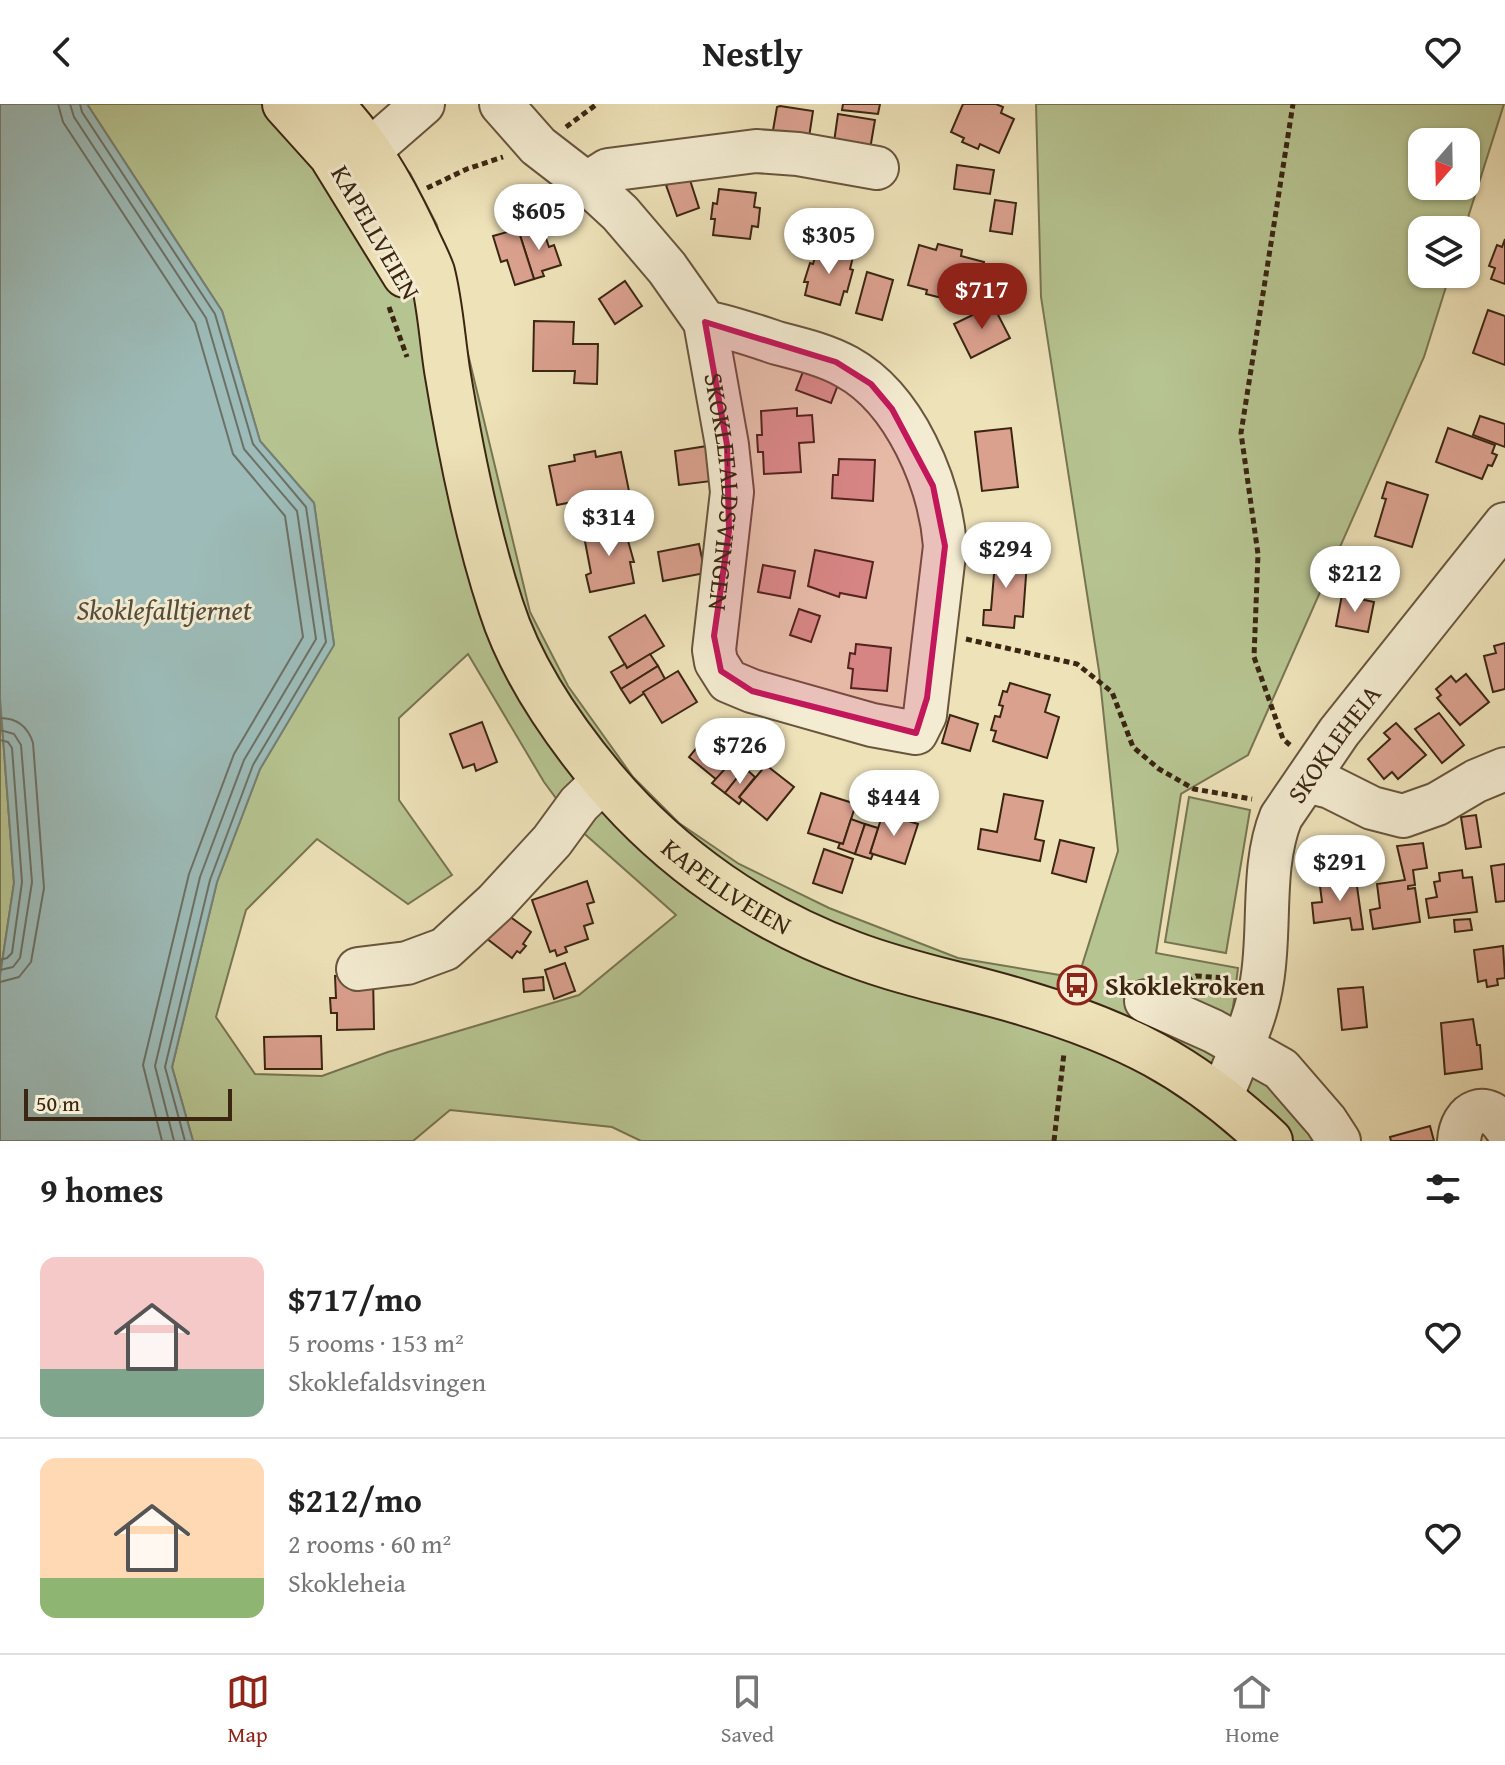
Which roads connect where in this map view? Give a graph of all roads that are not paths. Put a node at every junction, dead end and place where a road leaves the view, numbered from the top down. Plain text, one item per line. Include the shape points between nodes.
1 (285, 104) edge
2 (423, 104) edge
3 (502, 104) edge
4 (352, 127) edge
5 (877, 168) dead end
6 (586, 184) junction
7 (705, 322) junction
8 (1505, 524) edge
9 (1505, 769) edge
10 (604, 780) junction
11 (1303, 784) junction
12 (358, 969) dead end
13 (1146, 1001) road end
14 (1242, 1047) junction
15 (1222, 1096) junction
16 (1505, 1127) edge
17 (1270, 1141) edge
18 (1339, 1141) edge
19 (1459, 1141) edge

1 - 4 main road, KAPELLVEIEN
2 - 4 street
3 - 6 street, SKOKLEFALDSVINGEN via 538,146
4 - 10 main road, KAPELLVEIEN via 389,181 431,270 475,509 501,608 544,694
5 - 6 street via 756,151 608,170
6 - 7 street, SKOKLEFALDSVINGEN via 654,252
7 - 7 street, SKOKLEFALDSVINGEN via 836,362 871,384 911,438 933,486 945,546 925,715 916,733 737,686 716,662 714,636 732,492
8 - 11 street, SKOKLEHEIA
9 - 11 street via 1403,816 1372,808 1330,787
10 - 12 street via 495,903 445,949 407,963
10 - 15 main road, KAPELLVEIEN via 689,863 809,937 1100,1028 1175,1064
11 - 14 street, SKOKLEHEIA via 1275,833 1277,959
13 - 14 street
14 - 15 street, SKOKLEHEIA
14 - 18 street via 1281,1069
15 - 17 main road, KAPELLVEIEN
16 - 19 street via 1495,1115 1476,1112 1463,1120

